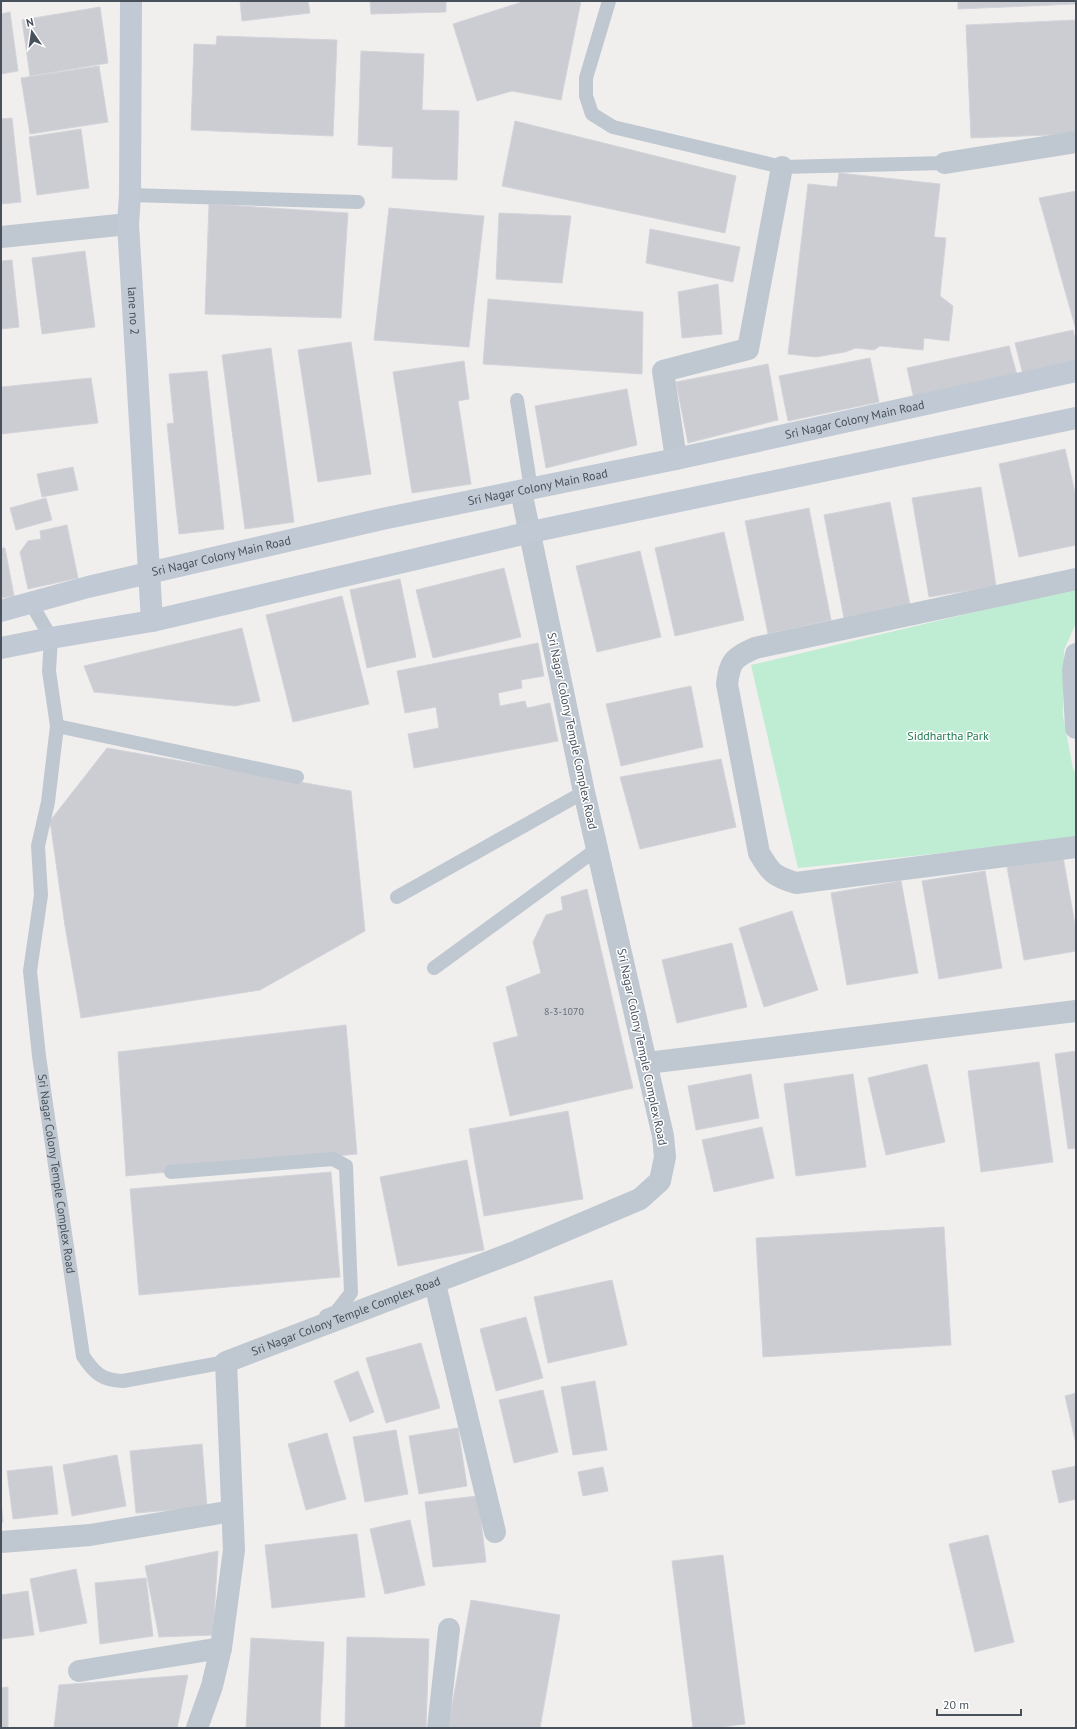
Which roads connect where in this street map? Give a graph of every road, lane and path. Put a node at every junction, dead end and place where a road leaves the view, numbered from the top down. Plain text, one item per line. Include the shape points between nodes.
1 (131, 1) edge
2 (609, 1) edge
3 (1076, 142) edge
4 (946, 163) joint
5 (782, 167) junction
6 (130, 194) junction
7 (358, 202) dead end
8 (128, 224) junction
9 (1, 237) edge
10 (1076, 371) edge
11 (517, 400) dead end
12 (1076, 418) edge
13 (676, 459) junction
14 (526, 490) junction
15 (530, 532) junction
16 (150, 572) junction
17 (1076, 579) edge
18 (31, 603) junction
19 (1, 611) edge
20 (152, 621) junction
21 (51, 638) junction
22 (1, 648) edge
23 (1076, 654) edge
24 (57, 726) junction
25 (1076, 728) edge
26 (297, 777) dead end
27 (584, 792) junction
28 (1076, 847) edge
29 (597, 849) junction
30 (397, 897) dead end
31 (434, 968) dead end
32 (1076, 1011) edge
33 (647, 1063) junction
34 (171, 1172) dead end
35 (435, 1284) junction
36 (294, 1337) junction
37 (226, 1362) junction
38 (232, 1511) junction
39 (495, 1532) dead end
40 (1, 1542) edge
41 (448, 1629) dead end
42 (221, 1648) junction
43 (79, 1671) dead end
44 (197, 1728) edge
45 (438, 1728) edge

1 - 6 main road, lane no 2
2 - 5 lane via 586,78 586,96 592,114 613,127
3 - 4 street
4 - 5 lane
5 - 13 street via 748,349 663,371
6 - 7 lane
6 - 8 main road, lane no 2
8 - 9 street
8 - 16 main road, lane no 2
10 - 13 main road, Sri Nagar Colony Main Road
11 - 14 lane
12 - 15 main road
13 - 14 main road, Sri Nagar Colony Main Road
14 - 15 street, Sri Nagar Colony Temple Complex Road
14 - 16 main road, Sri Nagar Colony Main Road via 382,519
15 - 20 main road
15 - 27 street, Sri Nagar Colony Temple Complex Road
16 - 18 main road, Sri Nagar Colony Main Road
16 - 20 main road, lane no 2
17 - 28 street via 755,648 741,655 729,666 727,684 759,853 777,878 796,883
18 - 19 main road, Sri Nagar Colony Main Road
18 - 21 lane
20 - 21 main road
21 - 22 main road
21 - 24 lane, Sri Nagar Colony Temple Complex Road via 49,671
23 - 25 street via 1073,670
24 - 26 lane
24 - 37 lane, Sri Nagar Colony Temple Complex Road via 48,802 38,846 41,894 30,971 39,1056 83,1356 92,1369 108,1380 123,1382
27 - 29 street, Sri Nagar Colony Temple Complex Road
27 - 30 lane
29 - 31 lane
29 - 33 street, Sri Nagar Colony Temple Complex Road
32 - 33 street
33 - 35 street, Sri Nagar Colony Temple Complex Road via 663,1136 664,1157 660,1181 640,1199
34 - 36 lane via 333,1159 346,1166 351,1293 336,1312 304,1324
35 - 36 street, Sri Nagar Colony Temple Complex Road
35 - 39 street
36 - 37 street, Sri Nagar Colony Temple Complex Road
37 - 38 street
38 - 40 street via 90,1543
38 - 42 street via 234,1550
41 - 45 street
42 - 43 street
42 - 44 street via 212,1686

